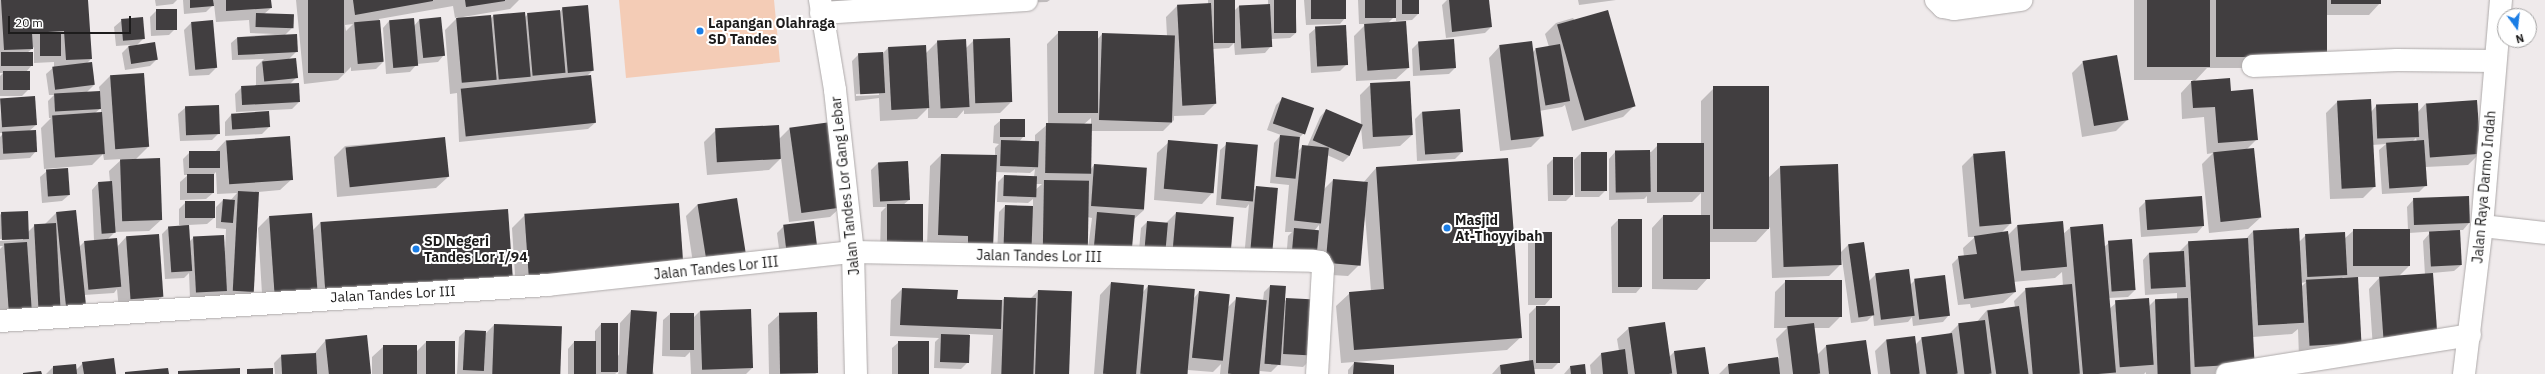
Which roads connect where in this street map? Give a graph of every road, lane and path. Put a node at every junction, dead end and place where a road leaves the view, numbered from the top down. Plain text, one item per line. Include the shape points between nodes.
1 (1026, 0) edge
2 (1936, 0) edge
3 (2021, 0) edge
4 (2501, 0) edge
5 (820, 6) edge
6 (2495, 61) junction
7 (2253, 66) dead end
8 (2482, 226) junction
9 (2545, 233) edge
10 (853, 252) junction
11 (0, 321) edge
12 (2470, 335) junction
13 (856, 374) edge
14 (1317, 374) edge
15 (2227, 374) edge
16 (2464, 374) edge

1 - 5 street
2 - 3 street via 1943,7 1954,9
4 - 6 street, Jalan Raya Darmo Indah
5 - 10 street, Jalan Tandes Lor Gang Lebar via 835,90
6 - 7 street via 2396,60
6 - 8 street, Jalan Raya Darmo Indah
8 - 9 street
8 - 12 street, Jalan Raya Darmo Indah
10 - 11 street, Jalan Tandes Lor III via 548,285
10 - 13 street, Jalan Tandes Lor Gang Lebar
10 - 14 street, Jalan Tandes Lor III via 1316,261 1323,268
12 - 15 street
12 - 16 street, Jalan Raya Darmo Indah

